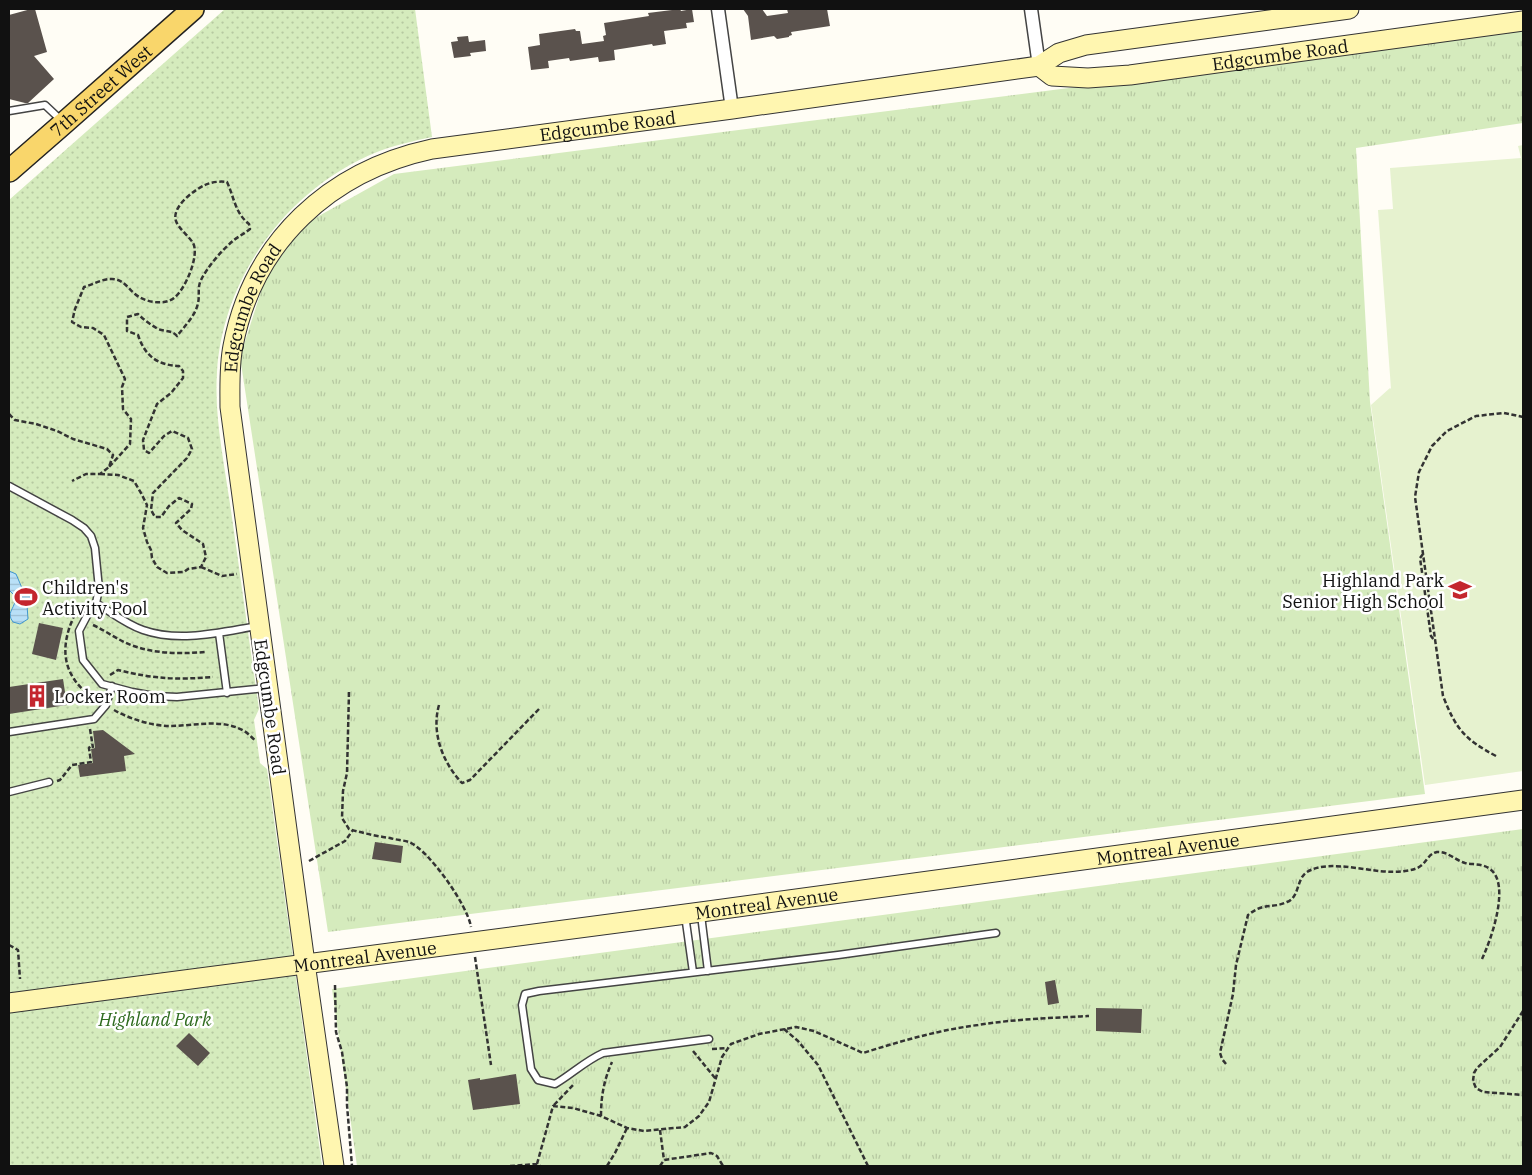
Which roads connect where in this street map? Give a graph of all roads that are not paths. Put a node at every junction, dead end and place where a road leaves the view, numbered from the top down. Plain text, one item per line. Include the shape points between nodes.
1 (192, 9) edge
2 (718, 9) edge
3 (1031, 9) edge
4 (1349, 9) edge
5 (1523, 21) edge
6 (1039, 66) junction
7 (732, 109) junction
8 (9, 112) edge
9 (64, 123) junction
10 (10, 168) edge
11 (9, 486) edge
12 (96, 603) junction
13 (259, 626) junction
14 (219, 633) junction
15 (112, 686) junction
16 (268, 687) junction
17 (227, 693) junction
18 (9, 732) edge
19 (49, 782) road end
20 (9, 792) edge
21 (1523, 800) edge
22 (693, 913) junction
23 (996, 933) dead end
24 (305, 963) junction
25 (708, 971) junction
26 (693, 972) junction
27 (9, 1003) edge
28 (709, 1039) dead end
29 (334, 1166) edge

1 - 9 main road, 7th Street West
2 - 7 street
3 - 6 street
4 - 6 street, Edgcumbe Road via 1086,45 1059,53
5 - 6 street, Edgcumbe Road via 1130,75 1052,76
6 - 7 street, Edgcumbe Road
7 - 13 street, Edgcumbe Road via 410,154 385,162 340,185 298,218 279,240 249,295 239,321 230,373 230,407
8 - 9 lane via 45,105
9 - 10 main road, 7th Street West
11 - 12 lane via 72,520 91,536 99,589
12 - 14 lane via 130,624 159,634 191,636
12 - 15 lane via 80,631 83,660 102,684
13 - 14 lane
13 - 16 street, Edgcumbe Road
14 - 17 lane
15 - 17 lane via 154,696
15 - 18 lane via 106,705 94,719
16 - 17 lane
16 - 24 street, Edgcumbe Road
19 - 20 lane
21 - 22 street, Montreal Avenue
22 - 24 street, Montreal Avenue
22 - 25 lane
22 - 26 lane
23 - 25 lane
24 - 27 street, Montreal Avenue
24 - 29 street, Edgcumbe Road
25 - 26 lane
26 - 28 lane via 525,994 522,1005 531,1069 538,1080 555,1084 590,1058 603,1053

